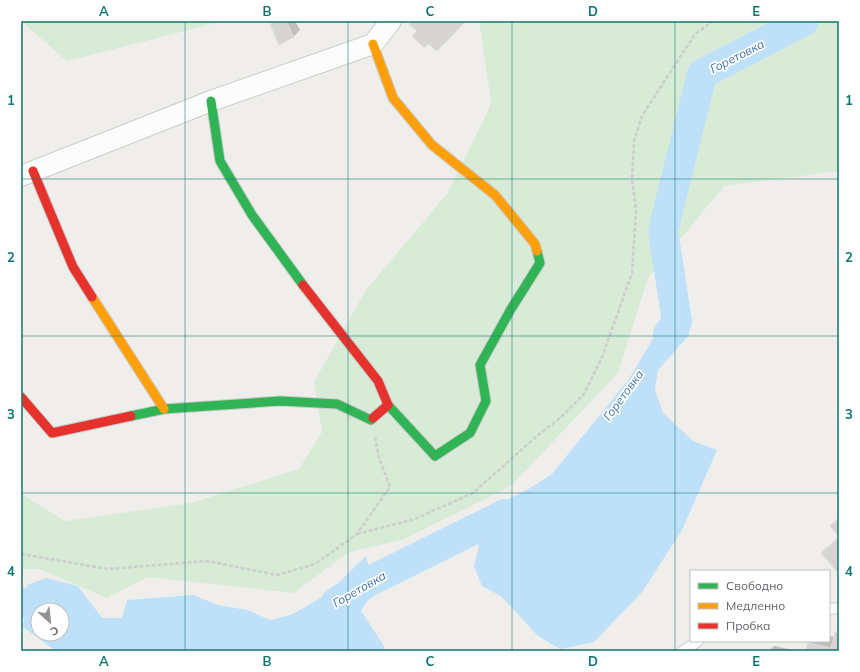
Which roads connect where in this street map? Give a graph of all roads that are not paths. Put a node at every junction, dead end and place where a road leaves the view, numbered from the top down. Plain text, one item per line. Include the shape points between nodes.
1 (391, 21) edge
2 (374, 44) junction
3 (211, 101) junction
4 (27, 173) edge
5 (21, 397) edge
6 (388, 405) junction
7 (164, 409) junction
8 (696, 642) edge
9 (683, 651) edge

1 - 2 street
2 - 3 street
2 - 6 street via 393,98 432,145 495,196 535,244 540,263 480,366 486,401 470,433 435,456
3 - 4 street
3 - 6 street via 220,161 224,168 252,215 293,272 378,381
4 - 7 street via 73,267
5 - 7 street via 52,433
6 - 7 street via 372,420 337,404 280,400
8 - 9 lane

